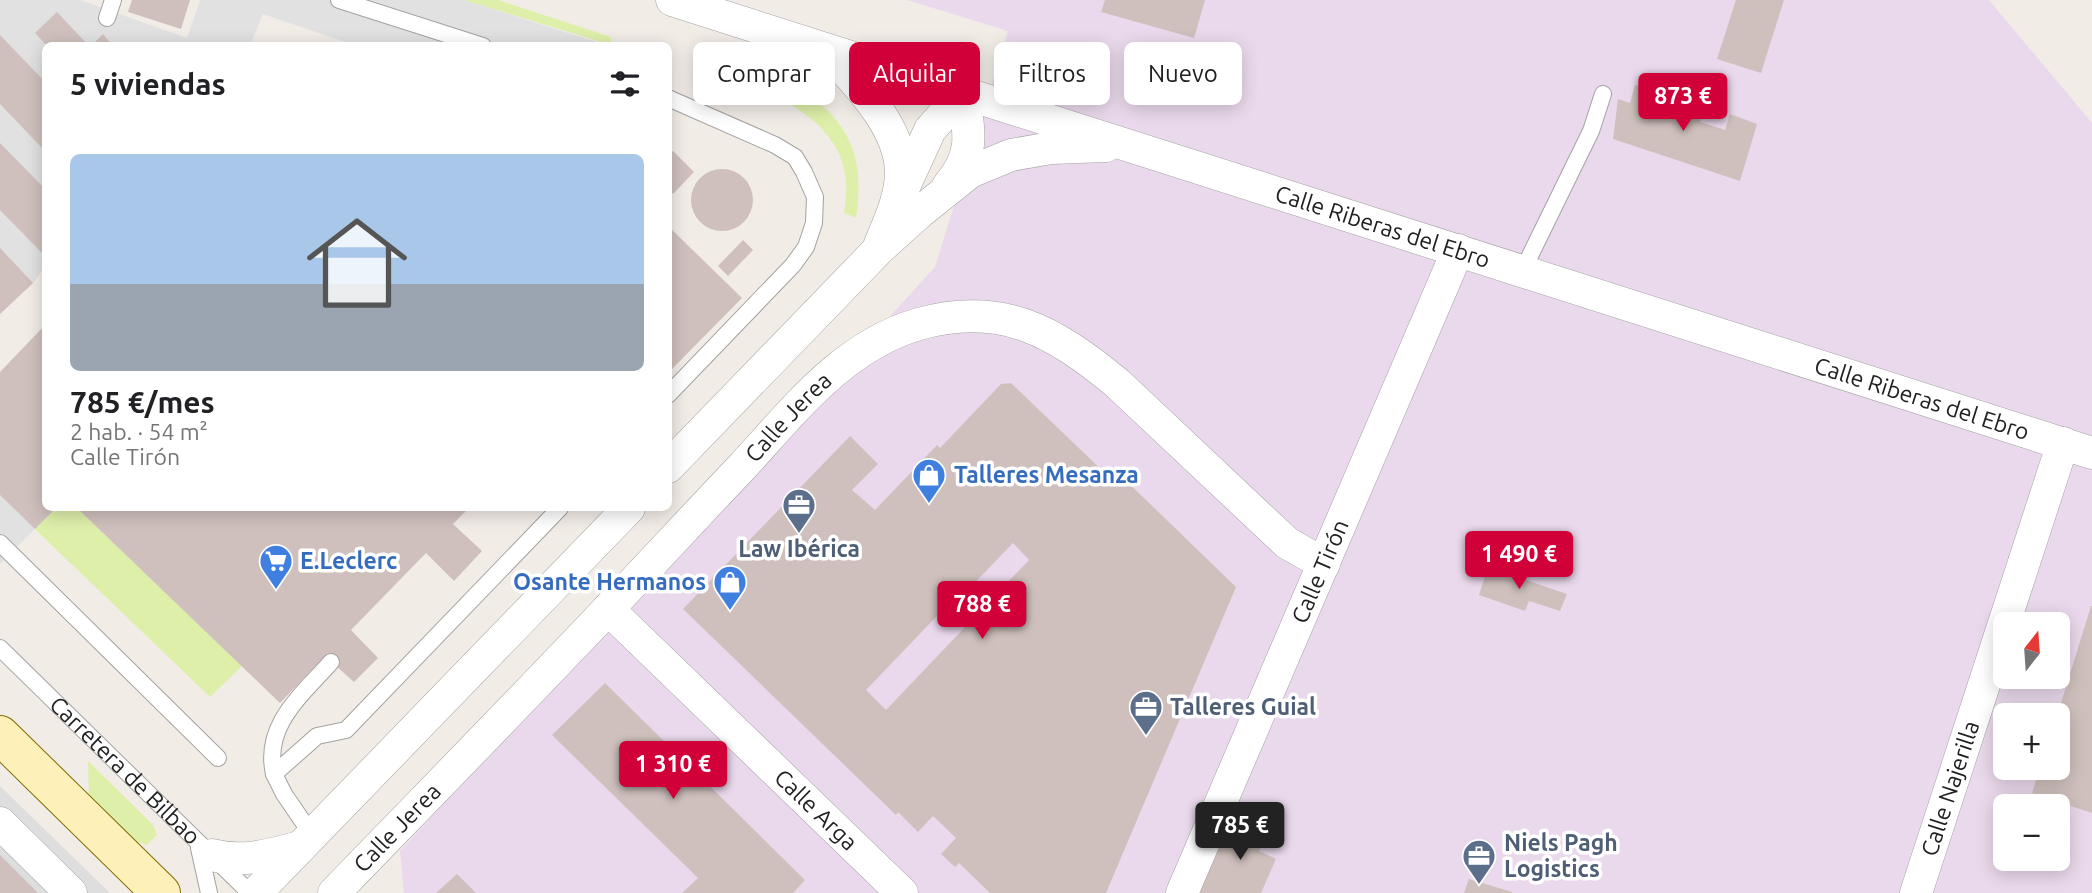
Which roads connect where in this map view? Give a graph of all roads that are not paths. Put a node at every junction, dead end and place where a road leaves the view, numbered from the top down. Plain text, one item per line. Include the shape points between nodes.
1 (113, 0) edge
2 (339, 0) edge
3 (672, 0) edge
4 (107, 18) dead end
5 (470, 42) edge
6 (804, 42) edge
7 (835, 59) edge
8 (1603, 94) dead end
9 (980, 97) edge
10 (672, 100) edge
11 (952, 105) edge
12 (965, 105) edge
13 (1130, 145) junction
14 (938, 198) junction
15 (896, 202) junction
16 (878, 249) junction
17 (1458, 250) junction
18 (1523, 270) junction
19 (672, 391) edge
20 (2077, 448) edge
21 (672, 463) edge
22 (557, 511) edge
23 (626, 511) edge
24 (0, 543) edge
25 (1324, 564) junction
26 (608, 609) junction
27 (0, 648) edge
28 (331, 662) dead end
29 (0, 735) edge
30 (218, 758) dead end
31 (274, 774) junction
32 (0, 823) edge
33 (306, 841) junction
34 (204, 848) junction
35 (71, 893) edge
36 (161, 893) edge
37 (209, 893) edge
38 (250, 893) edge
39 (256, 893) edge
40 (334, 893) edge
41 (902, 893) edge
42 (1182, 893) edge
43 (1916, 893) edge

1 - 4 lane
2 - 5 lane
3 - 6 street, Calle Riberas del Ebro
7 - 15 street via 875,105 895,145 901,171
8 - 18 lane via 1591,131
9 - 13 street, Calle Riberas del Ebro
10 - 19 lane via 794,157 815,197 814,223 806,247 793,265
11 - 15 street via 930,130
12 - 14 street via 968,153 961,172
13 - 14 street via 1051,148 1012,155 970,172
13 - 17 street, Calle Riberas del Ebro
14 - 16 street
15 - 16 street
16 - 21 street
17 - 18 street, Calle Riberas del Ebro
17 - 25 street, Calle Tirón
18 - 20 street, Calle Riberas del Ebro
20 - 43 street, Calle Najerilla
22 - 31 lane via 346,730 317,736
23 - 33 street
24 - 30 lane
25 - 26 street, Calle Jerea via 1287,543 1087,358 1027,325 1000,317 966,315 919,324 877,339 831,372
25 - 42 street, Calle Tirón
26 - 40 street, Calle Jerea
26 - 41 street, Calle Arga
27 - 34 lane, Carretera de Bilbao
28 - 31 lane via 278,726 272,745
29 - 36 main road
31 - 33 lane
32 - 35 street
33 - 34 street via 254,858 229,859
33 - 39 street
34 - 37 lane
34 - 38 lane, Carretera de Bilbao

